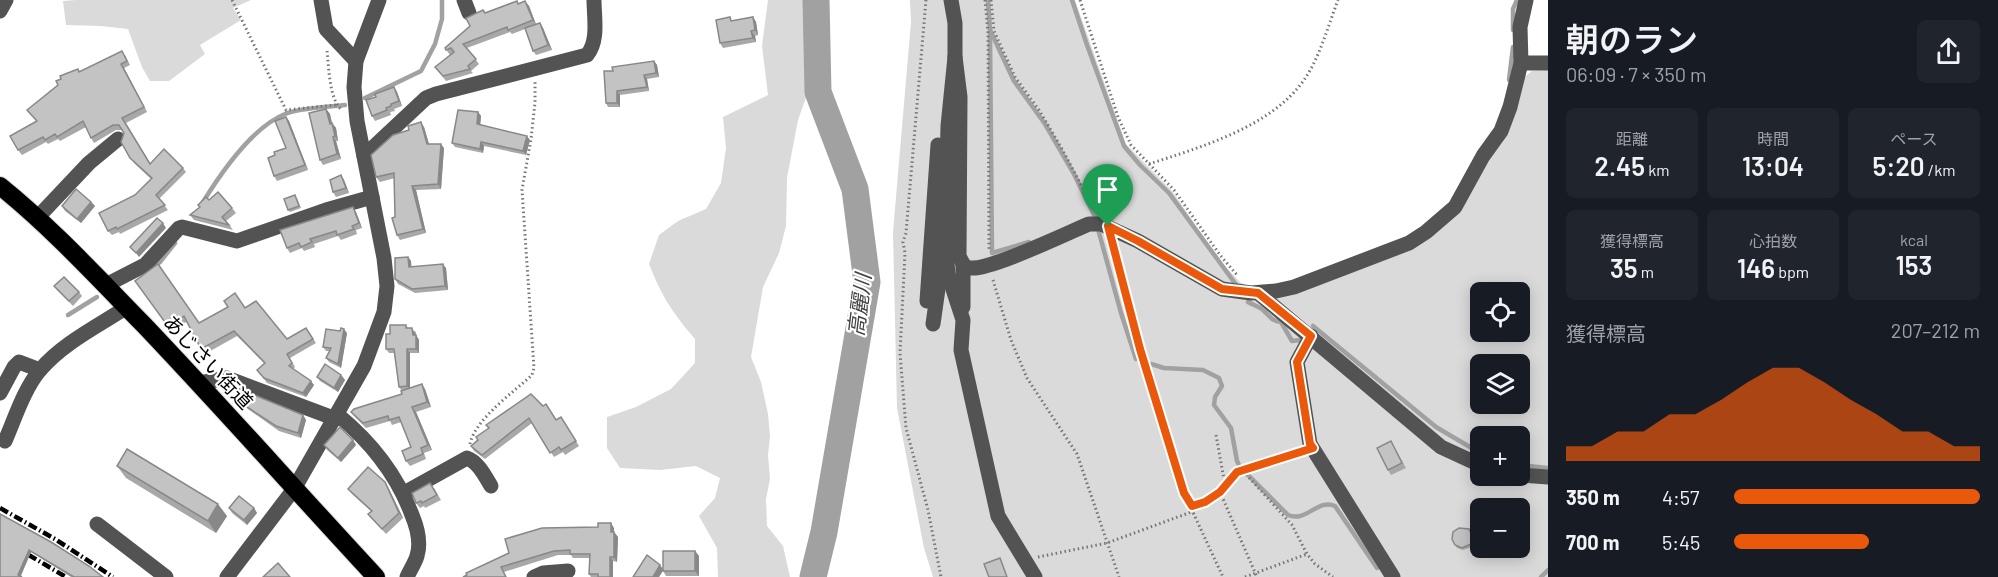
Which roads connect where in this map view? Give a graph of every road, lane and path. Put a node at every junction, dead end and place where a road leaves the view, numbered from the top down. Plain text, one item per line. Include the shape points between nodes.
1 (232, 0) edge
2 (321, 0) edge
3 (379, 0) edge
4 (594, 0) edge
5 (951, 0) edge
6 (985, 0) edge
7 (991, 0) edge
8 (1080, 0) edge
9 (1338, 0) edge
10 (1526, 0) edge
11 (326, 29) junction
12 (991, 32) junction
13 (955, 49) junction
14 (356, 61) junction
15 (1521, 63) junction
16 (1548, 63) edge
17 (534, 68) junction
18 (117, 139) dead end
19 (364, 156) junction
20 (1149, 164) junction
21 (0, 186) edge
22 (372, 197) junction
23 (1096, 213) dead end
24 (38, 217) junction
25 (1108, 226) junction
26 (945, 240) junction
27 (963, 265) junction
28 (989, 265) junction
29 (1241, 279) dead end
30 (105, 285) junction
31 (1258, 293) junction
32 (127, 307) junction
33 (963, 320) junction
34 (1311, 336) junction
35 (40, 370) junction
36 (199, 383) junction
37 (0, 393) edge
38 (337, 417) junction
39 (1216, 435) dead end
40 (5, 441) dead end
41 (1313, 448) junction
42 (467, 458) junction
43 (1470, 460) edge
44 (1243, 471) junction
45 (1530, 476) edge
46 (1548, 477) edge
47 (1225, 485) junction
48 (490, 486) dead end
49 (294, 489) junction
50 (1220, 492) junction
51 (404, 493) junction
52 (1192, 506) junction
53 (1194, 511) junction
54 (97, 524) dead end
55 (1107, 543) junction
56 (1307, 554) junction
57 (1024, 559) junction
58 (568, 571) dead end
59 (1256, 575) edge
60 (166, 577) edge
61 (226, 577) edge
62 (376, 577) edge
63 (407, 577) edge
64 (534, 577) edge
65 (1035, 577) edge
66 (1119, 577) edge
67 (1223, 577) edge
68 (1245, 577) edge
69 (1333, 577) edge
70 (1393, 577) edge

1 - 11 path via 286,110 337,106 330,83
2 - 11 street
3 - 14 street
4 - 17 street via 593,44 587,55
5 - 13 street
6 - 12 path
7 - 12 path
8 - 20 path via 1118,117 1131,145
9 - 20 path via 1304,80 1275,111 1222,138
10 - 15 street via 1520,27
11 - 14 street
12 - 23 path via 1077,174
12 - 28 path
13 - 26 street
13 - 26 street via 944,87 933,200 930,325
13 - 27 street via 960,97 959,256
14 - 19 street via 355,106
15 - 16 street
15 - 31 street via 1501,131 1455,207 1409,243 1305,283
17 - 19 street via 426,98
17 - 42 path via 535,103 522,190 534,368 532,375 472,434
18 - 24 street
19 - 22 street
20 - 29 path via 1174,190
21 - 24 highway, あじさい街道
22 - 30 street via 237,241 182,227 145,265
22 - 38 street via 387,286 384,312 364,366
24 - 30 highway, あじさい街道
25 - 28 street via 1089,224
25 - 31 street via 1222,289
25 - 52 path via 1140,349 1184,493
26 - 33 street via 948,274
27 - 28 street
27 - 33 street
28 - 55 path via 1019,359 1077,454
30 - 32 highway, あじさい街道
31 - 34 street
32 - 35 street via 71,343
32 - 36 highway, あじさい街道
33 - 57 street via 961,350 998,516
34 - 41 street via 1297,362
34 - 43 street via 1441,447
35 - 37 street via 20,362
35 - 40 street
36 - 38 street via 227,378
36 - 49 highway, あじさい街道
38 - 49 street
38 - 51 street via 363,436
39 - 47 path
41 - 44 path
41 - 70 street
42 - 48 street
42 - 51 street
44 - 47 path
44 - 56 path via 1292,525
45 - 46 street
47 - 50 path
49 - 61 street
49 - 62 highway, あじさい街道
50 - 52 path
50 - 59 path
51 - 63 street via 419,541 418,556
52 - 53 path
53 - 55 path
53 - 67 path
54 - 60 street
55 - 57 path
55 - 66 path
56 - 59 path
56 - 69 path
57 - 65 street
58 - 64 street
59 - 68 path

